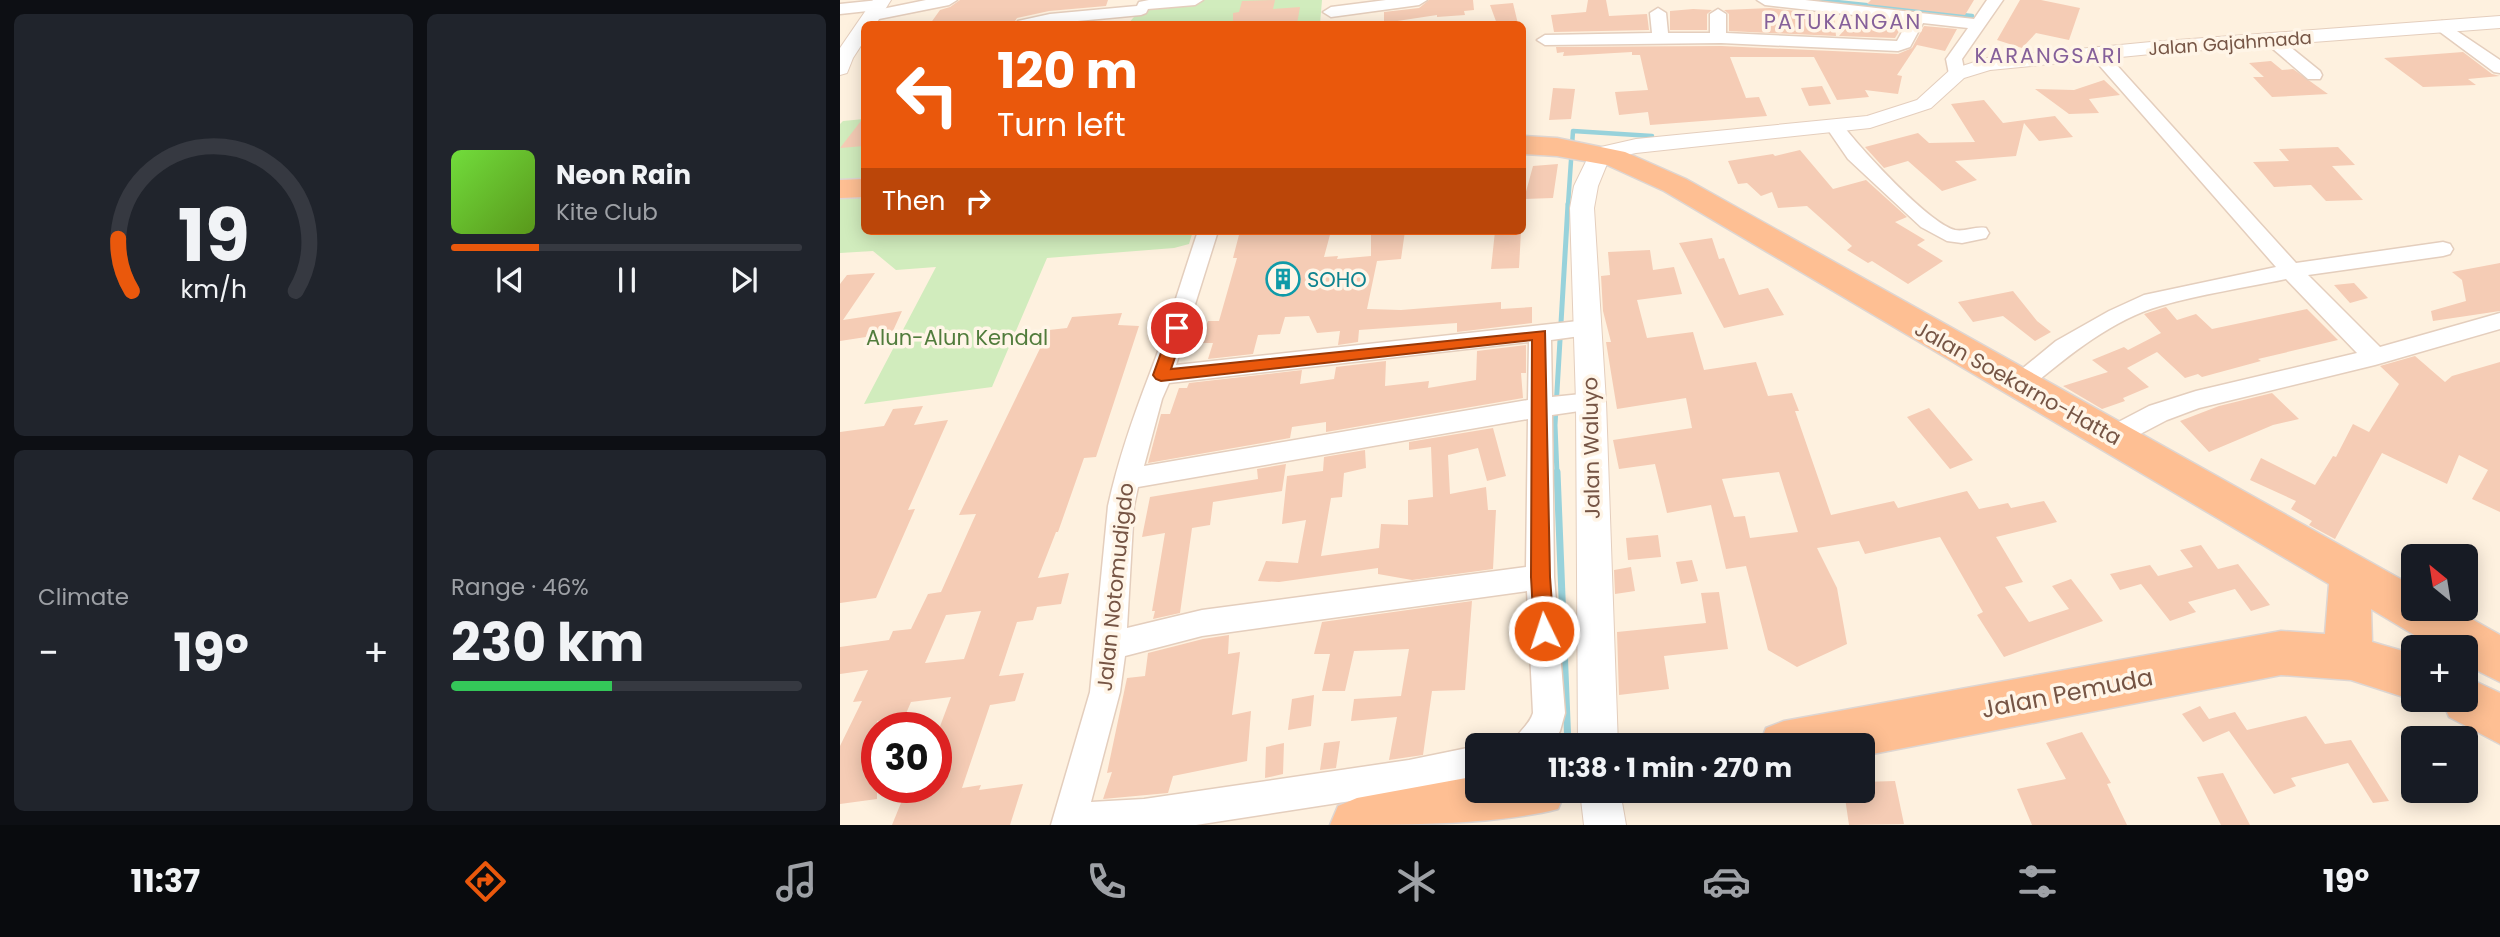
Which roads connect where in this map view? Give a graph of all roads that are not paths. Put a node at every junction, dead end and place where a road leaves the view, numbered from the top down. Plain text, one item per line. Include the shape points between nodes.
1 (949, 0) edge
2 (1195, 0) edge
3 (1419, 0) edge
4 (1996, 0) edge
5 (1144, 5) edge
6 (1772, 8) edge
7 (840, 9) edge
8 (1331, 12) edge
9 (871, 13) edge
10 (1658, 13) dead end
11 (1718, 14) dead end
12 (1918, 17) junction
13 (1040, 21) edge
14 (1136, 21) edge
15 (2500, 22) edge
16 (1977, 24) junction
17 (861, 31) edge
18 (2452, 34) junction
19 (1660, 36) junction
20 (1718, 37) junction
21 (1545, 40) dead end
22 (2272, 40) junction
23 (2098, 54) junction
24 (848, 55) edge
25 (2500, 68) edge
26 (1957, 74) junction
27 (2314, 75) dead end
28 (1835, 127) junction
29 (1526, 145) edge
30 (1593, 153) junction
31 (861, 188) edge
32 (840, 189) edge
33 (1979, 233) dead end
34 (1207, 235) edge
35 (2443, 249) dead end
36 (2291, 271) junction
37 (2500, 321) edge
38 (1581, 329) junction
39 (1544, 334) junction
40 (2375, 356) junction
41 (1161, 375) junction
42 (2020, 383) junction
43 (1584, 403) junction
44 (1545, 407) junction
45 (2114, 436) junction
46 (1127, 479) junction
47 (2352, 575) junction
48 (1540, 577) junction
49 (1111, 646) junction
50 (2351, 658) junction
51 (2500, 660) edge
52 (2401, 673) edge
53 (2478, 707) edge
54 (2500, 720) edge
55 (1542, 733) edge
56 (1597, 733) edge
57 (1853, 733) edge
58 (1465, 764) edge
59 (1475, 803) edge
60 (1602, 803) edge
61 (1069, 822) edge
62 (1357, 825) edge
63 (1605, 825) edge

1 - 9 street
2 - 5 street
3 - 8 street
4 - 16 street
5 - 13 street
5 - 14 street
6 - 12 street
7 - 9 street
10 - 19 street
11 - 20 street
12 - 16 street
12 - 20 street via 1901,45
15 - 18 street, Jalan Gajahmada
16 - 26 street via 1954,59
17 - 24 street
18 - 22 street, Jalan Gajahmada
18 - 25 street
19 - 20 street
19 - 21 street
22 - 23 street, Jalan Gajahmada
22 - 27 street
23 - 26 street, Jalan Gajahmada via 1987,65
23 - 36 street
26 - 28 street, Jalan Gajahmada via 1917,107 1891,117
28 - 30 street, Jalan Gajahmada
28 - 33 street via 1855,155 1928,223 1947,235
29 - 30 highway, Jalan Soekarno-Hatta
30 - 38 street, Jalan Waluyo via 1582,208
30 - 42 highway, Jalan Soekarno-Hatta via 1631,163 1675,185
31 - 32 highway
34 - 41 street, Jalan Notomudigdo
35 - 36 street
36 - 40 street
36 - 42 street via 2152,300 2064,346
37 - 40 street
38 - 39 street
38 - 43 street, Jalan Waluyo
39 - 41 street
39 - 44 street
40 - 45 street via 2196,400
41 - 46 street, Jalan Notomudigdo
42 - 45 highway, Jalan Soekarno-Hatta
43 - 44 street
43 - 56 street, Jalan Waluyo
44 - 46 street
44 - 48 street
45 - 47 highway, Jalan Soekarno-Hatta
46 - 49 street, Jalan Notomudigdo
47 - 50 highway via 2347,626
47 - 51 highway, Jalan Soekarno-Hatta
48 - 49 street via 1202,623
48 - 55 street via 1549,713
49 - 61 street, Jalan Notomudigdo via 1097,724
50 - 52 highway
50 - 57 highway, Jalan Pemuda via 2281,653
53 - 54 highway
58 - 61 street via 1144,816
59 - 62 highway
60 - 63 street

